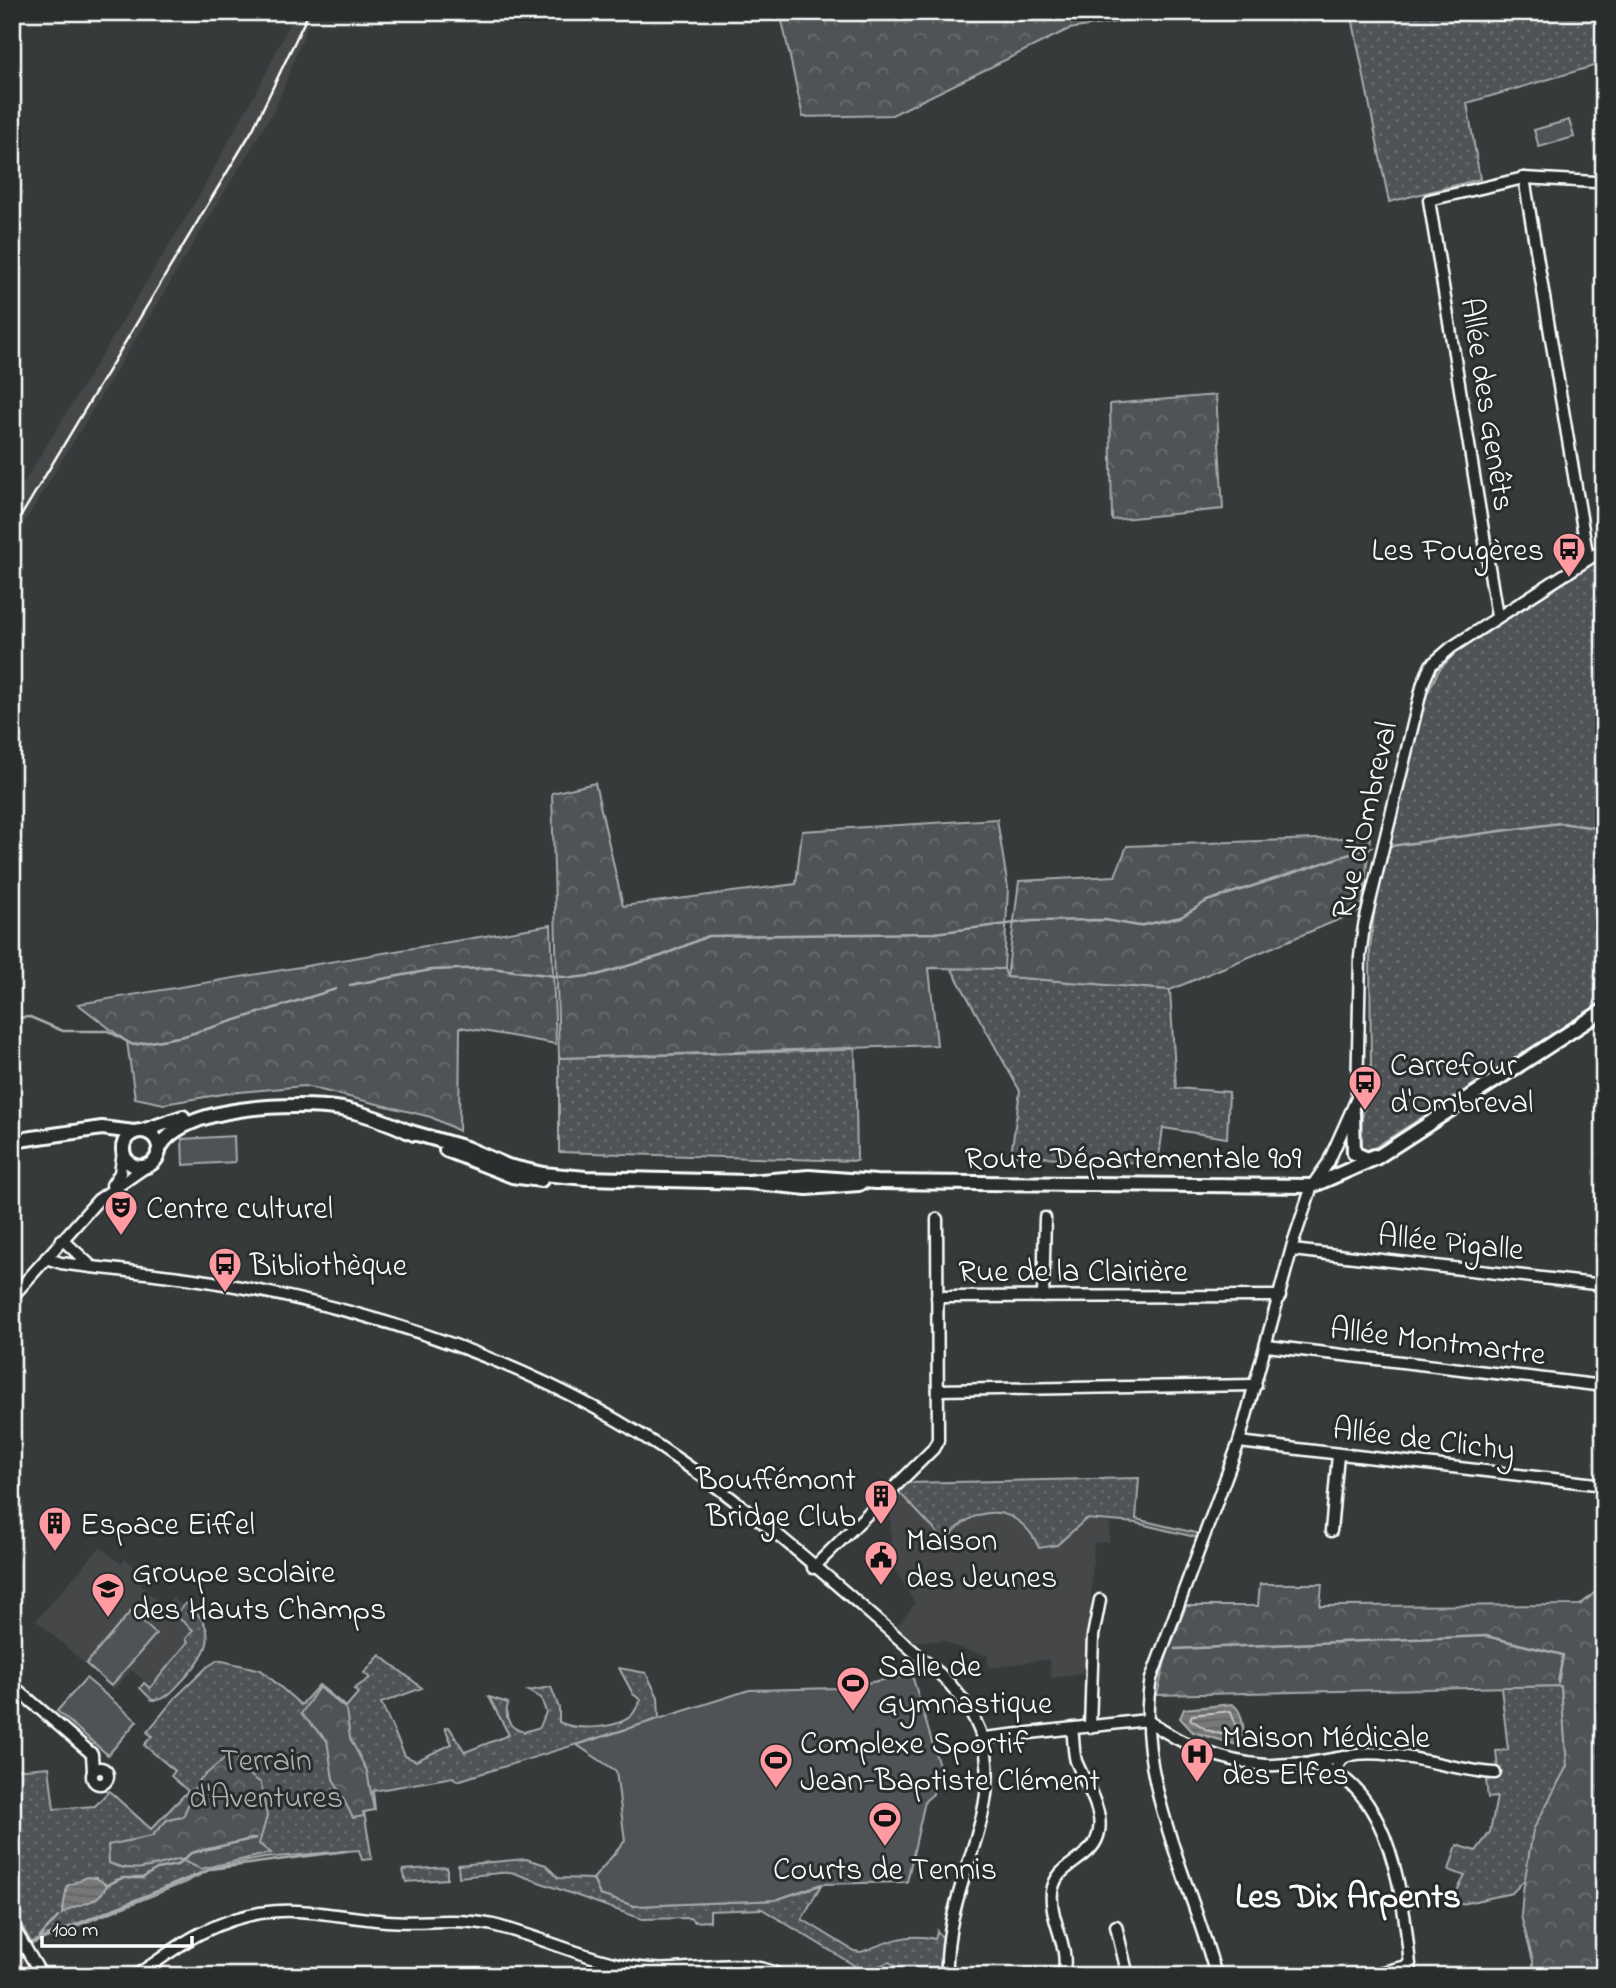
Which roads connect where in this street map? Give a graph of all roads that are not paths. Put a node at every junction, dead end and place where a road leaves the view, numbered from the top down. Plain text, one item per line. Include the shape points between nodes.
1 (1524, 178) junction
2 (1604, 180) edge
3 (1604, 549) edge
4 (1588, 559) junction
5 (1497, 616) junction
6 (1604, 1010) edge
7 (228, 1113) junction
8 (1353, 1113) junction
9 (138, 1132) junction
10 (72, 1133) junction
11 (12, 1139) edge
12 (1396, 1146) junction
13 (123, 1152) junction
14 (158, 1152) junction
15 (147, 1166) junction
16 (1312, 1186) junction
17 (100, 1198) junction
18 (1045, 1217) dead end
19 (937, 1219) dead end
20 (62, 1239) junction
21 (1292, 1250) junction
22 (46, 1258) junction
23 (93, 1267) junction
24 (1604, 1285) edge
25 (14, 1292) edge
26 (1280, 1296) junction
27 (937, 1297) junction
28 (1043, 1297) junction
29 (1267, 1346) junction
30 (1256, 1385) junction
31 (1604, 1386) edge
32 (938, 1390) junction
33 (1239, 1442) junction
34 (1338, 1455) junction
35 (1604, 1485) edge
36 (1331, 1531) dead end
37 (813, 1568) junction
38 (1100, 1600) dead end
39 (12, 1685) edge
40 (1147, 1720) junction
41 (1090, 1727) junction
42 (1072, 1729) junction
43 (984, 1738) junction
44 (1348, 1756) junction
45 (1304, 1764) junction
46 (93, 1771) dead end
47 (1335, 1773) junction
48 (1495, 1773) dead end
49 (12, 1925) edge
50 (1116, 1926) dead end
51 (1411, 1970) edge
52 (148, 1973) edge
53 (42, 1976) edge
54 (134, 1976) edge
55 (780, 1976) edge
56 (947, 1976) edge
57 (1063, 1976) edge
58 (1128, 1976) edge
59 (1216, 1976) edge
60 (1368, 1976) edge

1 - 2 street
1 - 4 street
1 - 5 street, Allée des Genêts via 1429,200
3 - 4 street, Rue d'Ombreval
4 - 5 street, Rue d'Ombreval
5 - 8 street, Rue d'Ombreval via 1436,659 1414,713 1364,926 1360,1085
6 - 12 main road, Route Départementale 909
7 - 9 main road via 191,1114
7 - 14 main road via 175,1129
7 - 16 main road, Route Départementale 909 via 285,1106 360,1113 510,1166 586,1178
8 - 12 main road via 1352,1148 1359,1157 1367,1159
8 - 16 street, Rue d'Ombreval
9 - 10 main road via 111,1128
9 - 13 main road via 125,1140
9 - 14 main road via 155,1139
10 - 11 main road
10 - 13 main road via 105,1135
12 - 16 main road, Route Départementale 909 via 1358,1168
13 - 15 main road via 131,1164
13 - 17 street via 117,1178
14 - 15 main road
15 - 17 street
16 - 21 street, Rue d'Ombreval
17 - 20 street
18 - 28 street
19 - 27 street
20 - 22 street
20 - 23 street
21 - 24 street, Allée Pigalle
21 - 26 street, Rue d'Ombreval
22 - 23 street
22 - 25 street
23 - 37 street via 208,1281 325,1305 407,1328 510,1368 622,1424 682,1462
26 - 28 street, Rue de la Clairière
26 - 29 street, Rue d'Ombreval
27 - 28 street, Rue de la Clairière
27 - 32 street, Rue de la Clairière
29 - 30 street, Rue d'Ombreval
29 - 31 street, Allée Montmartre
30 - 32 street
30 - 33 street, Rue d'Ombreval
32 - 37 street, Rue de la Clairière via 939,1433 933,1448
33 - 34 street, Allée de Clichy
33 - 40 street, Rue d'Ombreval via 1161,1647 1149,1690
34 - 35 street, Allée de Clichy
34 - 36 street
37 - 43 street via 956,1689 970,1706
38 - 41 street via 1093,1636
39 - 46 street via 92,1755
40 - 41 street
40 - 45 street via 1199,1750 1229,1760
40 - 59 street, Rue d'Ombreval via 1158,1787
41 - 42 street
42 - 43 street
42 - 57 street via 1074,1753 1098,1810 1100,1830 1094,1844 1059,1874 1053,1889 1051,1902 1065,1947
43 - 56 street via 988,1783 950,1931
44 - 45 street
44 - 47 street via 1341,1759
44 - 48 street via 1382,1755
45 - 47 street
47 - 51 street via 1363,1795 1384,1838 1402,1901
49 - 53 street
50 - 58 street
51 - 60 street
52 - 54 street
52 - 55 street via 187,1940 229,1921 274,1911 311,1910 391,1921 485,1924 638,1968 680,1972 745,1964

